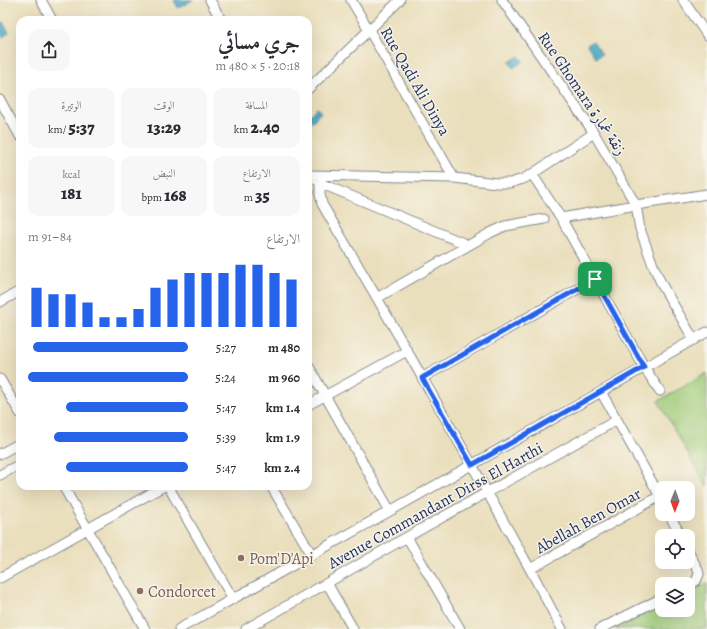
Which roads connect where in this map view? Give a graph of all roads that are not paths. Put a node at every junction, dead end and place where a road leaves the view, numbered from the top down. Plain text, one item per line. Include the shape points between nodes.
1 (41, 0) edge
2 (210, 0) edge
3 (351, 0) edge
4 (400, 0) edge
5 (502, 0) edge
6 (683, 0) edge
7 (50, 16) edge
8 (219, 16) edge
9 (369, 30) junction
10 (707, 35) edge
11 (312, 85) edge
12 (0, 100) edge
13 (16, 129) edge
14 (594, 133) junction
15 (532, 174) junction
16 (312, 175) edge
17 (312, 177) edge
18 (454, 178) junction
19 (320, 183) junction
20 (707, 194) edge
21 (636, 205) junction
22 (561, 218) junction
23 (544, 219) dead end
24 (468, 245) junction
25 (595, 279) junction
26 (16, 293) edge
27 (377, 298) junction
28 (0, 302) edge
29 (707, 332) edge
30 (694, 340) junction
31 (407, 350) junction
32 (644, 367) junction
33 (312, 372) edge
34 (422, 378) junction
35 (0, 379) edge
36 (660, 390) dead end
37 (601, 392) junction
38 (325, 395) junction
39 (312, 403) edge
40 (16, 405) edge
41 (617, 420) junction
42 (16, 445) edge
43 (0, 454) edge
44 (472, 465) junction
45 (16, 466) edge
46 (0, 476) edge
47 (655, 487) edge
48 (65, 490) edge
49 (157, 490) edge
50 (170, 490) edge
51 (273, 490) edge
52 (488, 493) junction
53 (655, 501) edge
54 (390, 511) junction
55 (87, 530) junction
56 (407, 537) junction
57 (312, 555) junction
58 (695, 564) edge
59 (530, 569) junction
60 (0, 578) edge
61 (695, 582) edge
62 (327, 583) junction
63 (233, 599) junction
64 (655, 602) edge
65 (145, 629) edge
66 (179, 629) edge
67 (248, 629) edge
68 (353, 629) edge
69 (460, 629) edge
70 (562, 629) edge
71 (600, 629) edge

1 - 7 street
2 - 8 street
3 - 9 street, Rue Qadi Ali Dinya
4 - 9 street
5 - 14 street, Rue Ghomara زنقة غمارة
6 - 10 street
9 - 11 street
9 - 18 street, Rue Qadi Ali Dinya
12 - 13 street
14 - 15 street
14 - 21 street, Rue Ghomara زنقة غمارة
15 - 18 street via 510,183
15 - 22 street
16 - 18 street
17 - 19 street
19 - 24 street
19 - 27 street via 322,204
20 - 21 street
21 - 22 street
21 - 30 street via 640,230 653,265
22 - 25 street
23 - 24 street via 505,226
24 - 27 street
25 - 32 street
25 - 34 street
26 - 28 street
27 - 31 street
29 - 30 street
30 - 32 street
31 - 34 street
31 - 38 street
32 - 36 street
32 - 37 street
33 - 38 street
34 - 44 street
35 - 40 street
37 - 41 street
37 - 44 street
38 - 39 street
38 - 54 street
41 - 47 street
41 - 52 street, Avenue Commandant Dirss El Harthi
42 - 43 street
44 - 52 street
44 - 54 street
45 - 46 street
48 - 55 street
49 - 55 street
50 - 63 street
51 - 57 street
52 - 56 street, Avenue Commandant Dirss El Harthi
52 - 59 street
53 - 59 street, Abellah Ben Omar
54 - 57 street
55 - 60 street
55 - 65 street
56 - 62 street, Avenue Commandant Dirss El Harthi
56 - 69 street
57 - 63 street
58 - 61 street via 699,574
59 - 70 street
62 - 67 street, Avenue Commandant Dirss El Harthi
62 - 68 street
63 - 66 street
64 - 71 street

